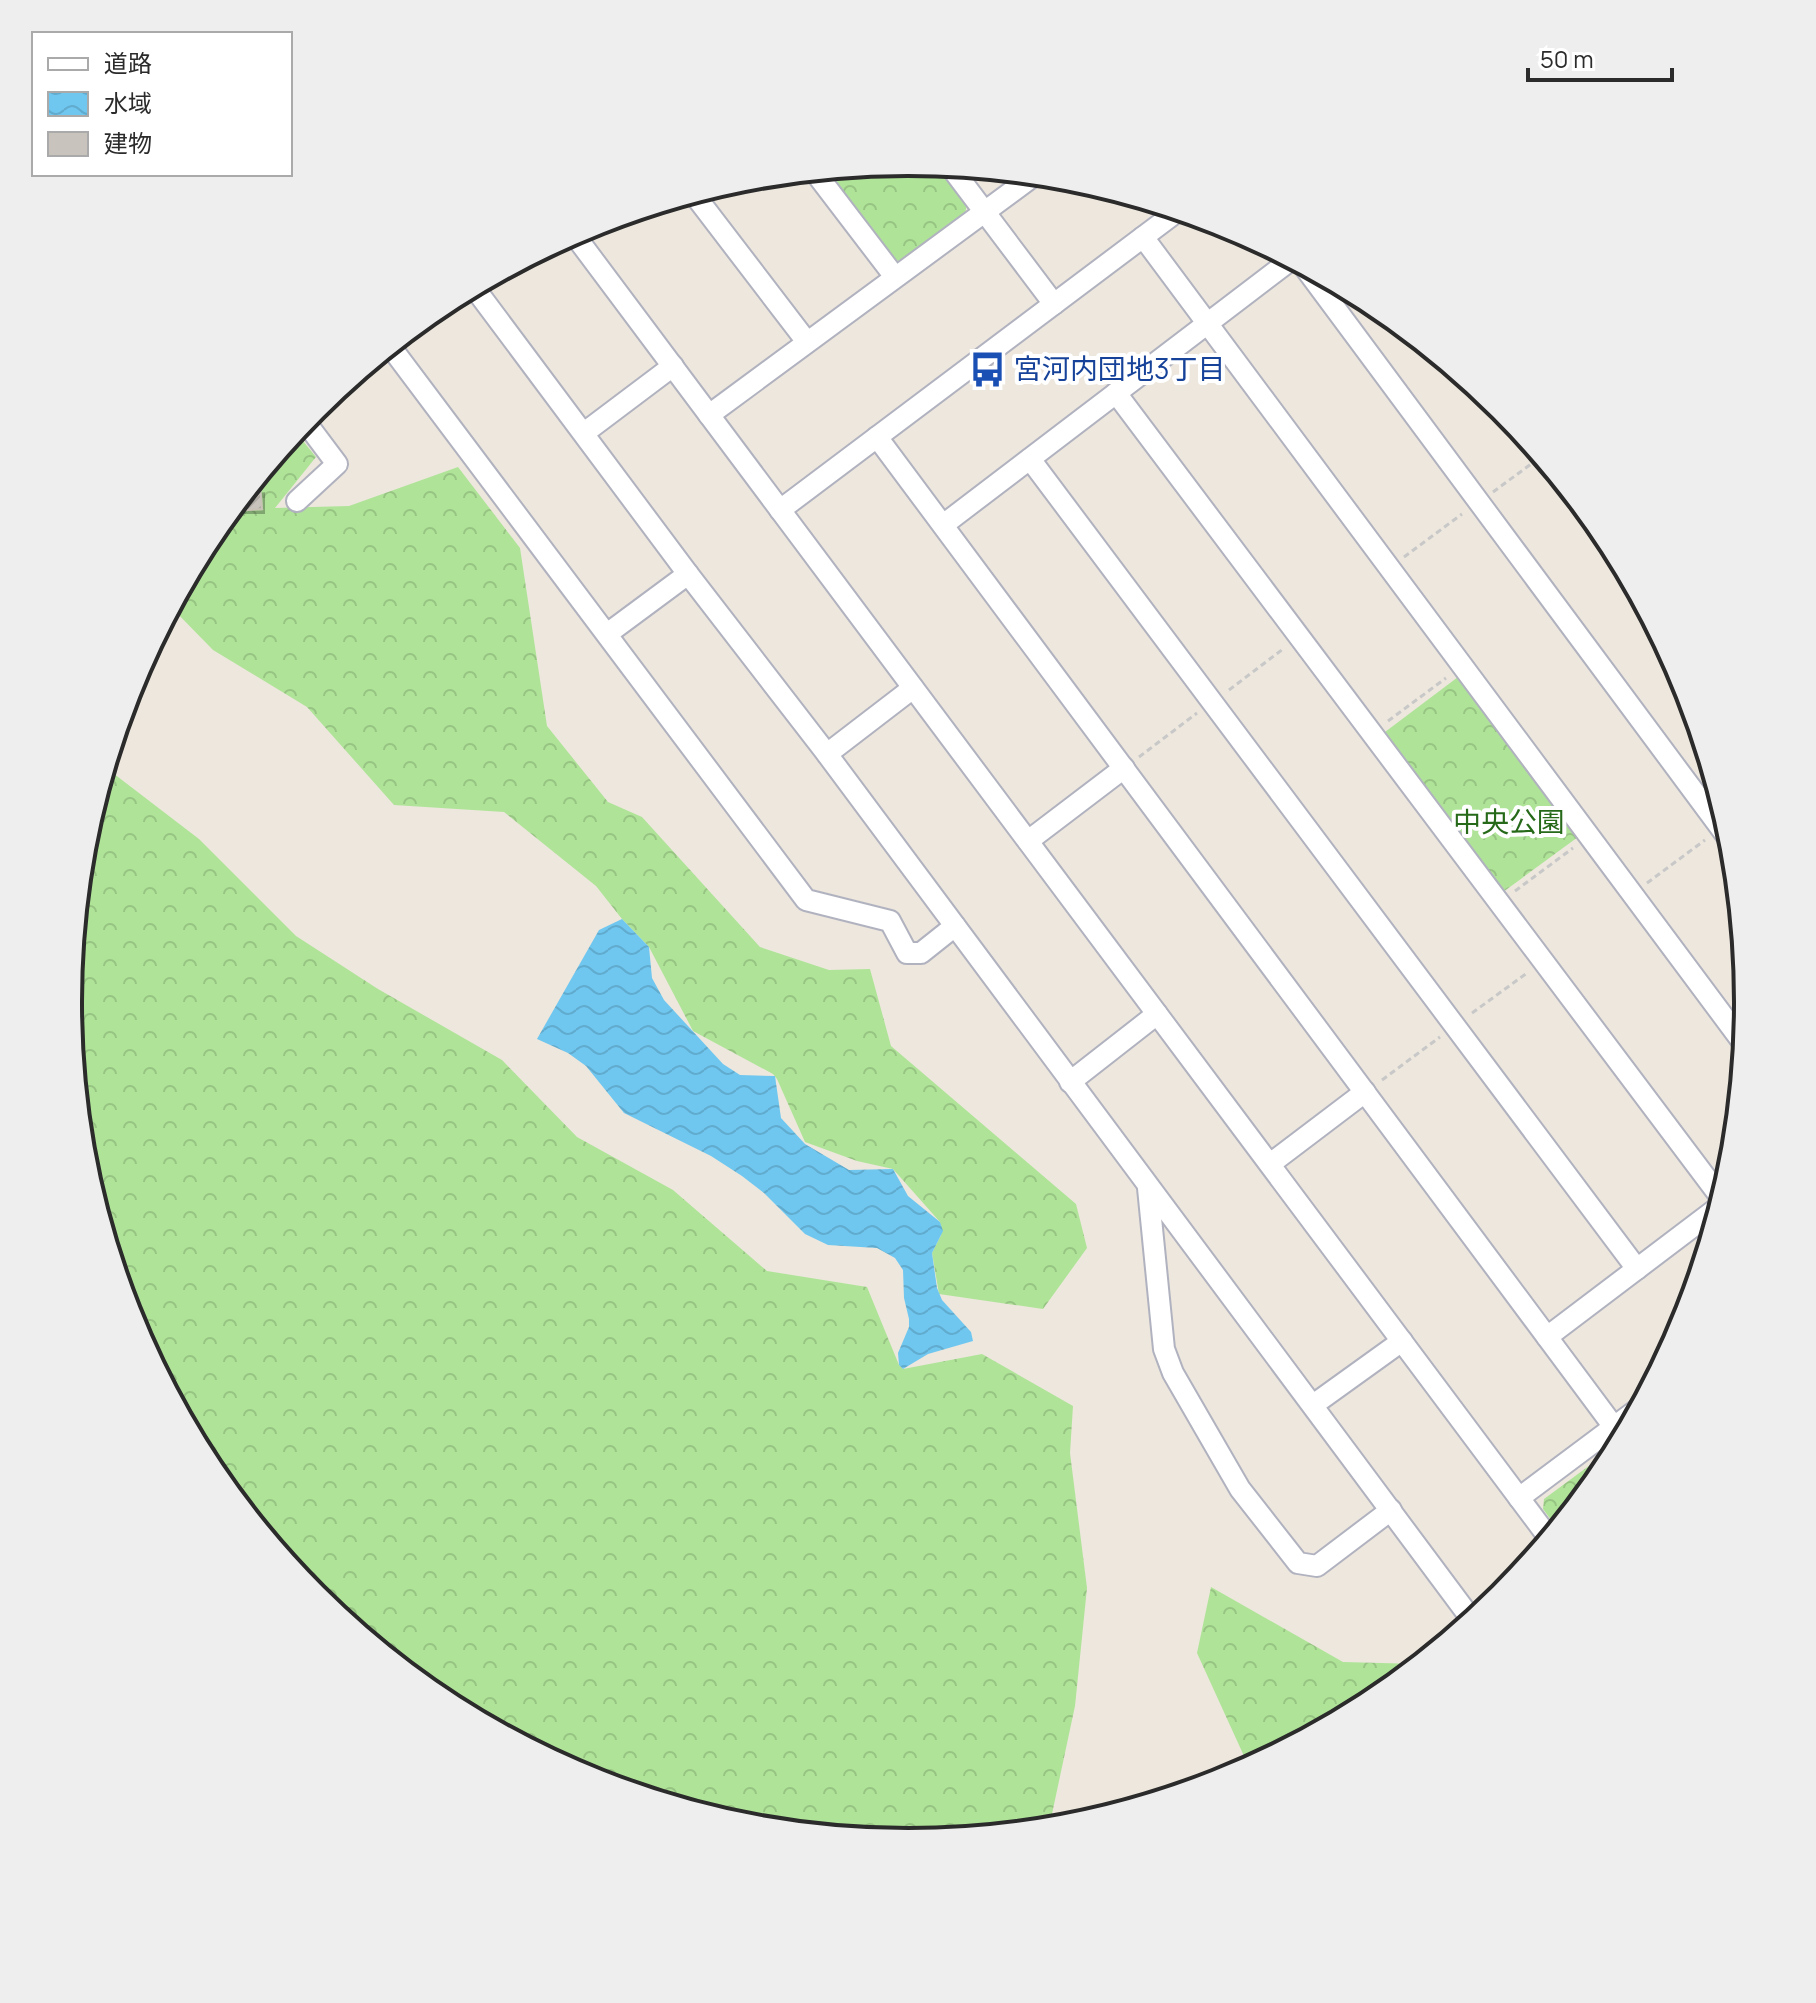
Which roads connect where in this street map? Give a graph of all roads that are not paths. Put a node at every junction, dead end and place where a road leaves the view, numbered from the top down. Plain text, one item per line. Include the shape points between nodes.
1 (958, 177) edge
2 (821, 181) edge
3 (1022, 184) edge
4 (700, 202) edge
5 (984, 211) junction
6 (1169, 218) edge
7 (1143, 237) junction
8 (581, 243) edge
9 (1283, 266) edge
10 (895, 277) junction
11 (1317, 284) edge
12 (480, 295) edge
13 (1054, 304) junction
14 (1207, 324) junction
15 (807, 342) junction
16 (396, 354) edge
17 (673, 366) junction
18 (1116, 393) junction
19 (709, 415) junction
20 (312, 430) edge
21 (584, 433) junction
22 (877, 437) junction
23 (1030, 459) junction
24 (297, 501) dead end
25 (780, 510) junction
26 (943, 525) junction
27 (688, 574) junction
28 (607, 634) junction
29 (913, 688) junction
30 (827, 754) junction
31 (1124, 768) junction
32 (1713, 817) edge
33 (1028, 841) junction
34 (955, 926) junction
35 (1157, 1014) junction
36 (1733, 1029) edge
37 (1070, 1082) junction
38 (1365, 1092) junction
39 (1270, 1164) junction
40 (1713, 1186) edge
41 (1148, 1188) junction
42 (1705, 1217) edge
43 (1637, 1269) junction
44 (1547, 1337) junction
45 (1402, 1341) junction
46 (1313, 1405) junction
47 (1617, 1425) edge
48 (1614, 1427) junction
49 (1519, 1498) junction
50 (1391, 1510) junction
51 (1542, 1529) edge
52 (1465, 1611) edge

1 - 5 street
2 - 10 street
3 - 5 street
4 - 15 street
5 - 10 street
5 - 13 street
6 - 7 street
7 - 13 street
7 - 14 street
8 - 17 street
9 - 14 street
10 - 15 street
11 - 32 street
12 - 21 street
13 - 22 street
14 - 18 street
14 - 36 street
15 - 19 street
16 - 28 street
17 - 19 street
17 - 21 street
18 - 23 street
18 - 40 street
19 - 25 street
20 - 24 street via 337,464
21 - 27 street
22 - 25 street
22 - 26 street
23 - 26 street
23 - 43 street
25 - 29 street
26 - 31 street
27 - 28 street
27 - 30 street
28 - 34 street via 806,900 890,921 907,953 921,953
29 - 30 street
29 - 33 street
30 - 34 street
31 - 33 street
31 - 38 street
33 - 35 street
34 - 37 street
35 - 37 street
35 - 39 street
37 - 41 street
38 - 39 street
38 - 44 street
39 - 45 street
41 - 46 street
41 - 50 street via 1164,1349 1240,1489 1298,1563 1317,1566
42 - 43 street
43 - 44 street
44 - 48 street
45 - 46 street
45 - 49 street
46 - 50 street
47 - 48 street
48 - 49 street
49 - 51 street
50 - 52 street

